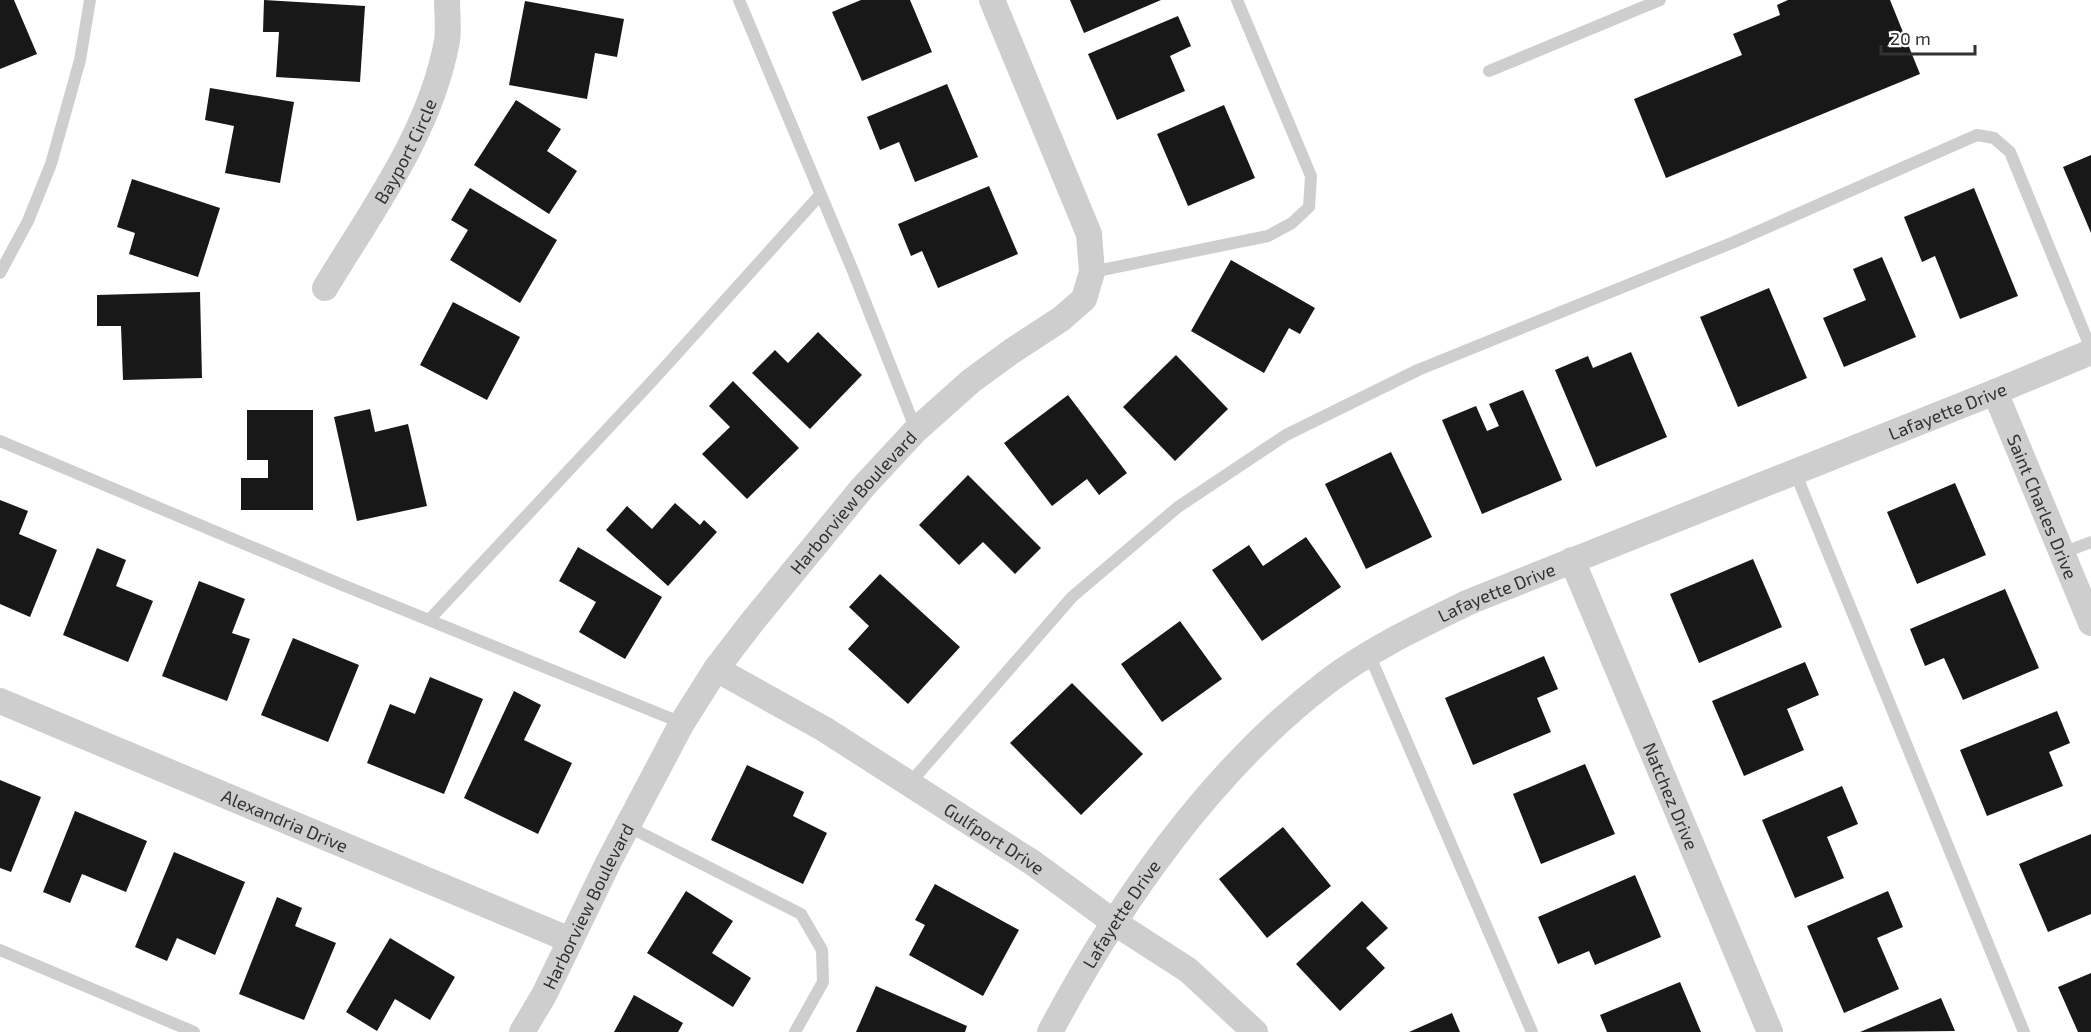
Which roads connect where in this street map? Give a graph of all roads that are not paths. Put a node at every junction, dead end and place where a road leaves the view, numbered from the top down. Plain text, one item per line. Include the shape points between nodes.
1 (90, 0) edge
2 (447, 0) edge
3 (739, 0) edge
4 (992, 0) edge
5 (1237, 0) edge
6 (1660, 0) edge
7 (1489, 71) dead end
8 (820, 195) junction
9 (1092, 272) junction
10 (0, 273) edge
11 (325, 288) dead end
12 (2091, 350) edge
13 (1995, 392) junction
14 (916, 430) junction
15 (0, 441) edge
16 (1795, 472) junction
17 (2091, 542) edge
18 (2062, 554) junction
19 (1572, 560) junction
20 (429, 620) junction
21 (2091, 623) edge
22 (1369, 654) junction
23 (716, 669) junction
24 (0, 701) edge
25 (682, 723) junction
26 (910, 783) junction
27 (627, 826) junction
28 (1115, 922) junction
29 (570, 940) junction
30 (0, 950) edge
31 (194, 1032) edge
32 (522, 1032) edge
33 (795, 1032) edge
34 (1050, 1032) edge
35 (1255, 1032) edge
36 (1532, 1032) edge
37 (1770, 1032) edge
38 (2024, 1032) edge

1 - 10 lane via 80,60 51,164 28,221
2 - 11 street, Bayport Circle via 448,39 422,123
3 - 8 lane
4 - 9 street, Harborview Boulevard via 1089,234
5 - 9 lane via 1311,176 1309,207 1292,224 1268,236
6 - 7 lane
8 - 14 lane
8 - 20 lane
9 - 14 street, Harborview Boulevard via 1084,299 970,381
12 - 13 street, Lafayette Drive
12 - 26 lane via 2010,152 1994,138 1977,135 1734,242 1418,370 1286,435 1178,507 1072,597
13 - 16 street, Lafayette Drive
13 - 18 street, Saint Charles Drive
14 - 23 street, Harborview Boulevard via 863,487
15 - 20 lane
16 - 19 street, Lafayette Drive
16 - 38 lane
17 - 18 lane
18 - 21 street, Saint Charles Drive
19 - 22 street, Lafayette Drive via 1469,602
19 - 37 street, Natchez Drive
20 - 25 lane
22 - 28 street, Lafayette Drive via 1327,681 1247,754 1177,833
22 - 36 lane
23 - 25 street, Harborview Boulevard
23 - 26 street, Gulfport Drive
24 - 29 street, Alexandria Drive
25 - 27 street, Harborview Boulevard
26 - 28 street, Gulfport Drive
27 - 29 street, Harborview Boulevard
27 - 33 lane via 801,914 822,950 823,982
28 - 34 street, Lafayette Drive via 1077,980
28 - 35 street, Gulfport Drive via 1188,970
29 - 32 street, Harborview Boulevard
30 - 31 lane

